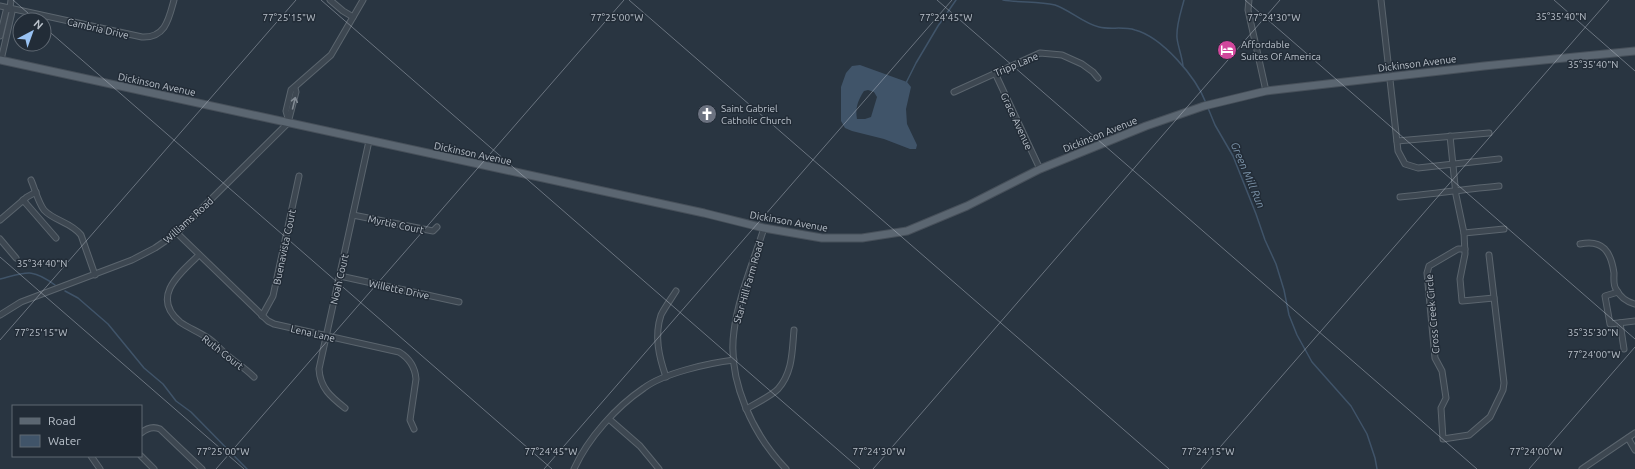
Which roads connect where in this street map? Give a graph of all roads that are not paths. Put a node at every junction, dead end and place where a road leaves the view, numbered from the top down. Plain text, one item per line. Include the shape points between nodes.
1 (11, 0) edge
2 (174, 0) edge
3 (330, 0) edge
4 (363, 0) edge
5 (1249, 0) edge
6 (1381, 0) edge
7 (0, 6) edge
8 (10, 8) junction
9 (353, 17) junction
10 (0, 36) edge
11 (1635, 51) edge
12 (0, 60) edge
13 (995, 73) junction
14 (1389, 77) junction
15 (1098, 78) dead end
16 (1266, 90) junction
17 (954, 92) dead end
18 (288, 120) junction
19 (1489, 133) dead end
20 (1450, 136) junction
21 (369, 141) junction
22 (1397, 141) junction
23 (1499, 159) dead end
24 (1452, 164) junction
25 (1040, 169) junction
26 (299, 176) dead end
27 (31, 180) dead end
28 (1499, 186) dead end
29 (1456, 190) junction
30 (36, 192) junction
31 (1400, 198) dead end
32 (23, 200) junction
33 (353, 214) junction
34 (0, 220) edge
35 (437, 228) dead end
36 (764, 228) junction
37 (1504, 229) dead end
38 (177, 233) junction
39 (1464, 233) junction
40 (56, 238) dead end
41 (0, 239) edge
42 (1580, 244) dead end
43 (1465, 248) junction
44 (199, 255) junction
45 (1489, 255) dead end
46 (16, 258) dead end
47 (95, 275) junction
48 (340, 276) junction
49 (676, 291) dead end
50 (1618, 292) junction
51 (1494, 298) junction
52 (459, 302) dead end
53 (1635, 304) edge
54 (0, 314) edge
55 (262, 316) junction
56 (1635, 321) edge
57 (1620, 323) junction
58 (794, 330) dead end
59 (326, 336) junction
60 (1624, 349) dead end
61 (734, 360) junction
62 (254, 376) dead end
63 (666, 377) junction
64 (345, 408) dead end
65 (746, 409) junction
66 (609, 419) junction
67 (414, 429) dead end
68 (142, 432) edge
69 (1635, 433) edge
70 (1628, 438) junction
71 (1635, 450) edge
72 (92, 457) edge
73 (142, 457) edge
74 (100, 469) edge
75 (154, 469) edge
76 (202, 469) edge
77 (574, 469) edge
78 (659, 469) edge
79 (786, 469) edge
80 (1583, 469) edge

1 - 8 street
2 - 8 street, Cambria Drive via 164,27 150,38
3 - 9 street
4 - 9 street
5 - 16 street via 1248,10
6 - 14 street
7 - 8 street, Cambria Drive
8 - 10 street via 6,11
8 - 12 street via 12,12
9 - 18 street via 331,55 295,88 295,99
11 - 14 main road, Dickinson Avenue
12 - 18 main road, Dickinson Avenue
13 - 15 street, Tripp Lane via 1040,53 1062,55 1082,64
13 - 17 street, Tripp Lane
13 - 25 street, Grace Avenue
14 - 16 main road, Dickinson Avenue
14 - 22 street
16 - 25 main road, Dickinson Avenue via 1204,106 1146,126
18 - 21 main road, Dickinson Avenue
18 - 38 street, Williams Road
19 - 20 street
20 - 22 street
20 - 24 street
21 - 33 street, Noah Court
21 - 36 main road, Dickinson Avenue
22 - 24 street via 1398,151 1405,164 1418,168
23 - 24 street
24 - 29 street
25 - 36 main road, Dickinson Avenue via 967,206 907,231 862,238 822,238
26 - 55 street, Buenavista Court via 273,296
27 - 30 street
28 - 29 street
29 - 31 street
29 - 39 street
30 - 32 street
30 - 47 street via 43,209 73,226 81,235
32 - 34 street
32 - 40 street
33 - 35 street, Myrtie Court via 433,231
33 - 48 street, Noah Court
36 - 61 street, Star Hill Farm Road via 734,330
37 - 39 street
38 - 44 street, Lena Lane
38 - 47 street, Williams Road via 146,254
39 - 43 street
41 - 46 street
42 - 50 street via 1598,244 1608,252
43 - 51 street via 1460,279 1462,301
43 - 51 street, Cross Creek Circle via 1458,249 1430,266 1427,273 1435,358 1442,371 1446,398 1441,408 1443,439 1469,435 1490,417 1503,390
44 - 55 street, Lena Lane
44 - 62 street, Ruth Court via 175,277 168,291 168,302 173,315 181,323 212,341
45 - 51 street, Cross Creek Circle
47 - 54 street, Williams Road via 21,302
48 - 52 street, Willette Drive
48 - 59 street, Noah Court
49 - 63 street via 661,316 658,333 659,357
50 - 53 street via 1624,299
50 - 57 street via 1605,296 1610,324
55 - 59 street, Lena Lane via 274,324
56 - 57 street
57 - 60 street
58 - 65 street via 791,367 778,390
59 - 64 street, Noah Court via 319,369 320,378 327,392
59 - 67 street, Lena Lane via 399,352 409,359 416,379 410,420
61 - 63 street via 716,362
61 - 65 street, Star Hill Farm Road
63 - 66 street via 644,387
65 - 79 street, Star Hill Farm Road via 757,432
66 - 77 street via 595,434
66 - 78 street via 640,446
68 - 76 street via 155,427 160,429
69 - 70 street
70 - 71 street
70 - 80 street
72 - 74 street
73 - 75 street

